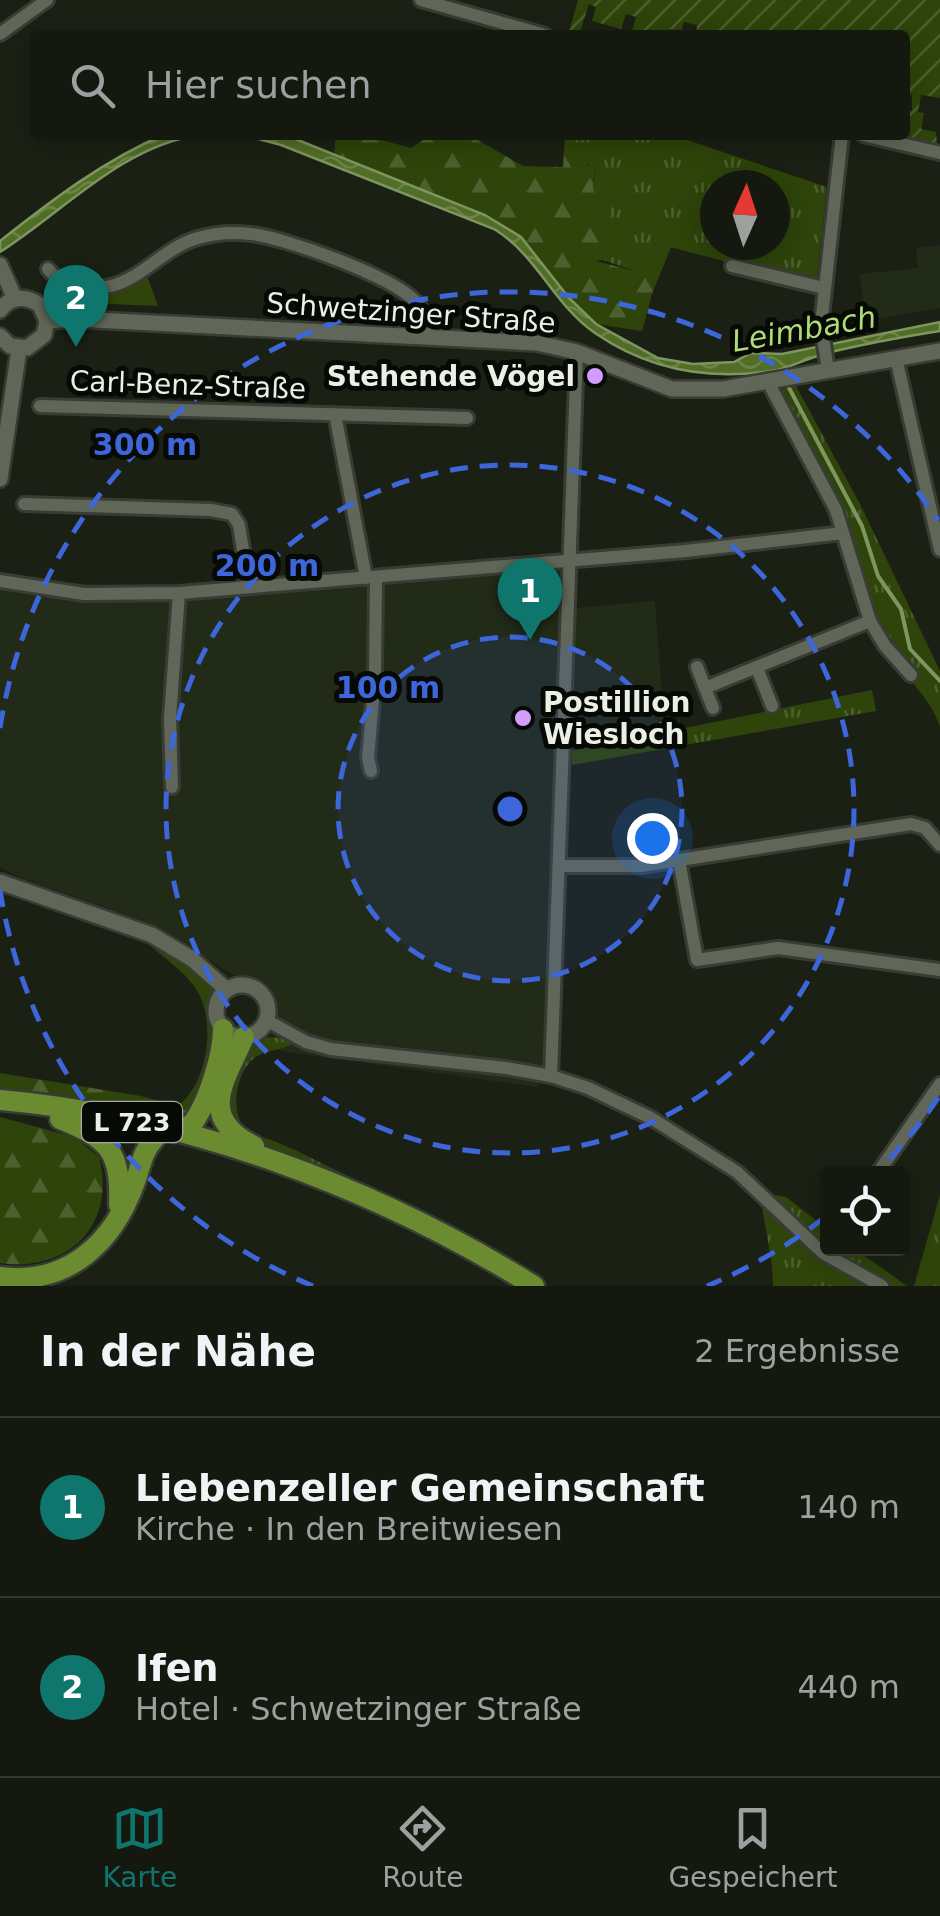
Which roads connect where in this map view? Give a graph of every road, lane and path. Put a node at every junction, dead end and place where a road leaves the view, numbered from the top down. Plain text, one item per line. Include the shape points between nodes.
1 (47, 0) edge
2 (421, 0) edge
3 (526, 30) edge
4 (0, 34) edge
5 (841, 140) edge
6 (886, 140) edge
7 (940, 152) edge
8 (0, 265) edge
9 (732, 266) dead end
10 (48, 269) dead end
11 (824, 288) junction
12 (14, 298) junction
13 (0, 310) edge
14 (47, 321) junction
15 (0, 336) edge
16 (428, 336) junction
17 (20, 348) junction
18 (940, 351) edge
19 (576, 352) junction
20 (896, 358) junction
21 (827, 363) junction
22 (778, 380) junction
23 (40, 406) dead end
24 (335, 414) junction
25 (466, 418) dead end
26 (0, 479) edge
27 (24, 504) dead end
28 (937, 525) edge
29 (843, 533) junction
30 (940, 550) edge
31 (569, 562) junction
32 (371, 578) junction
33 (0, 581) edge
34 (249, 587) junction
35 (179, 592) junction
36 (870, 621) junction
37 (697, 668) dead end
38 (757, 668) junction
39 (911, 675) dead end
40 (705, 688) junction
41 (772, 706) dead end
42 (713, 708) dead end
43 (371, 771) dead end
44 (172, 787) dead end
45 (940, 845) edge
46 (679, 860) junction
47 (560, 866) junction
48 (0, 882) edge
49 (29, 893) junction
50 (0, 894) edge
51 (940, 970) edge
52 (226, 990) junction
53 (266, 1020) junction
54 (223, 1029) junction
55 (244, 1037) junction
56 (551, 1076) junction
57 (940, 1084) edge
58 (0, 1103) edge
59 (60, 1120) junction
60 (164, 1136) junction
61 (262, 1155) junction
62 (884, 1166) edge
63 (371, 1202) junction
64 (118, 1217) junction
65 (820, 1245) edge
66 (834, 1256) edge
67 (0, 1277) edge
68 (534, 1286) edge
69 (882, 1286) edge

1 - 4 street
2 - 3 street
5 - 11 street
6 - 7 street
8 - 12 street
9 - 11 street
10 - 16 street via 67,285 94,288 125,280 194,239 268,237 395,287 414,299
11 - 21 street
12 - 13 street
12 - 14 street via 40,305
14 - 16 street, Schwetzinger Straße
14 - 17 street via 40,341
15 - 17 street
16 - 19 street, Schwetzinger Straße
17 - 26 street
18 - 20 street, Schwetzinger Straße
19 - 22 street, Schwetzinger Straße via 672,389
19 - 31 street
20 - 21 street, Schwetzinger Straße
20 - 28 street
21 - 22 street, Schwetzinger Straße
22 - 29 street
23 - 24 street, Carl-Benz-Straße
24 - 25 street, Carl-Benz-Straße
24 - 32 street, Carl-Benz-Straße
27 - 34 street via 232,514
28 - 30 street
29 - 31 street
29 - 36 street
31 - 32 street
31 - 47 street
32 - 34 street
32 - 43 street, Carl-Benz-Straße
33 - 35 street via 84,594
34 - 35 street
35 - 44 street
36 - 38 street
36 - 39 street
37 - 40 street
38 - 40 street
38 - 41 street
40 - 42 street
45 - 46 street via 911,824
46 - 47 street
46 - 51 street via 696,960 778,948
47 - 56 street
48 - 49 street
49 - 50 street
49 - 52 street via 152,935
52 - 53 street via 246,986 258,992
52 - 54 street via 216,1012
53 - 55 street
53 - 56 street via 331,1049
54 - 55 street
54 - 60 main road via 222,1051 200,1110 188,1127
55 - 61 main road via 219,1108 230,1130
56 - 65 street via 696,1144
57 - 62 street
58 - 59 main road, L 723
58 - 60 main road, L 723 via 122,1119
59 - 60 main road, L 723
59 - 64 main road via 108,1146 120,1177
60 - 61 main road, L 723
60 - 63 main road, L 723
60 - 64 main road via 142,1156
61 - 63 main road, L 723
63 - 68 main road, L 723
64 - 67 main road via 91,1256 65,1272
66 - 69 street

